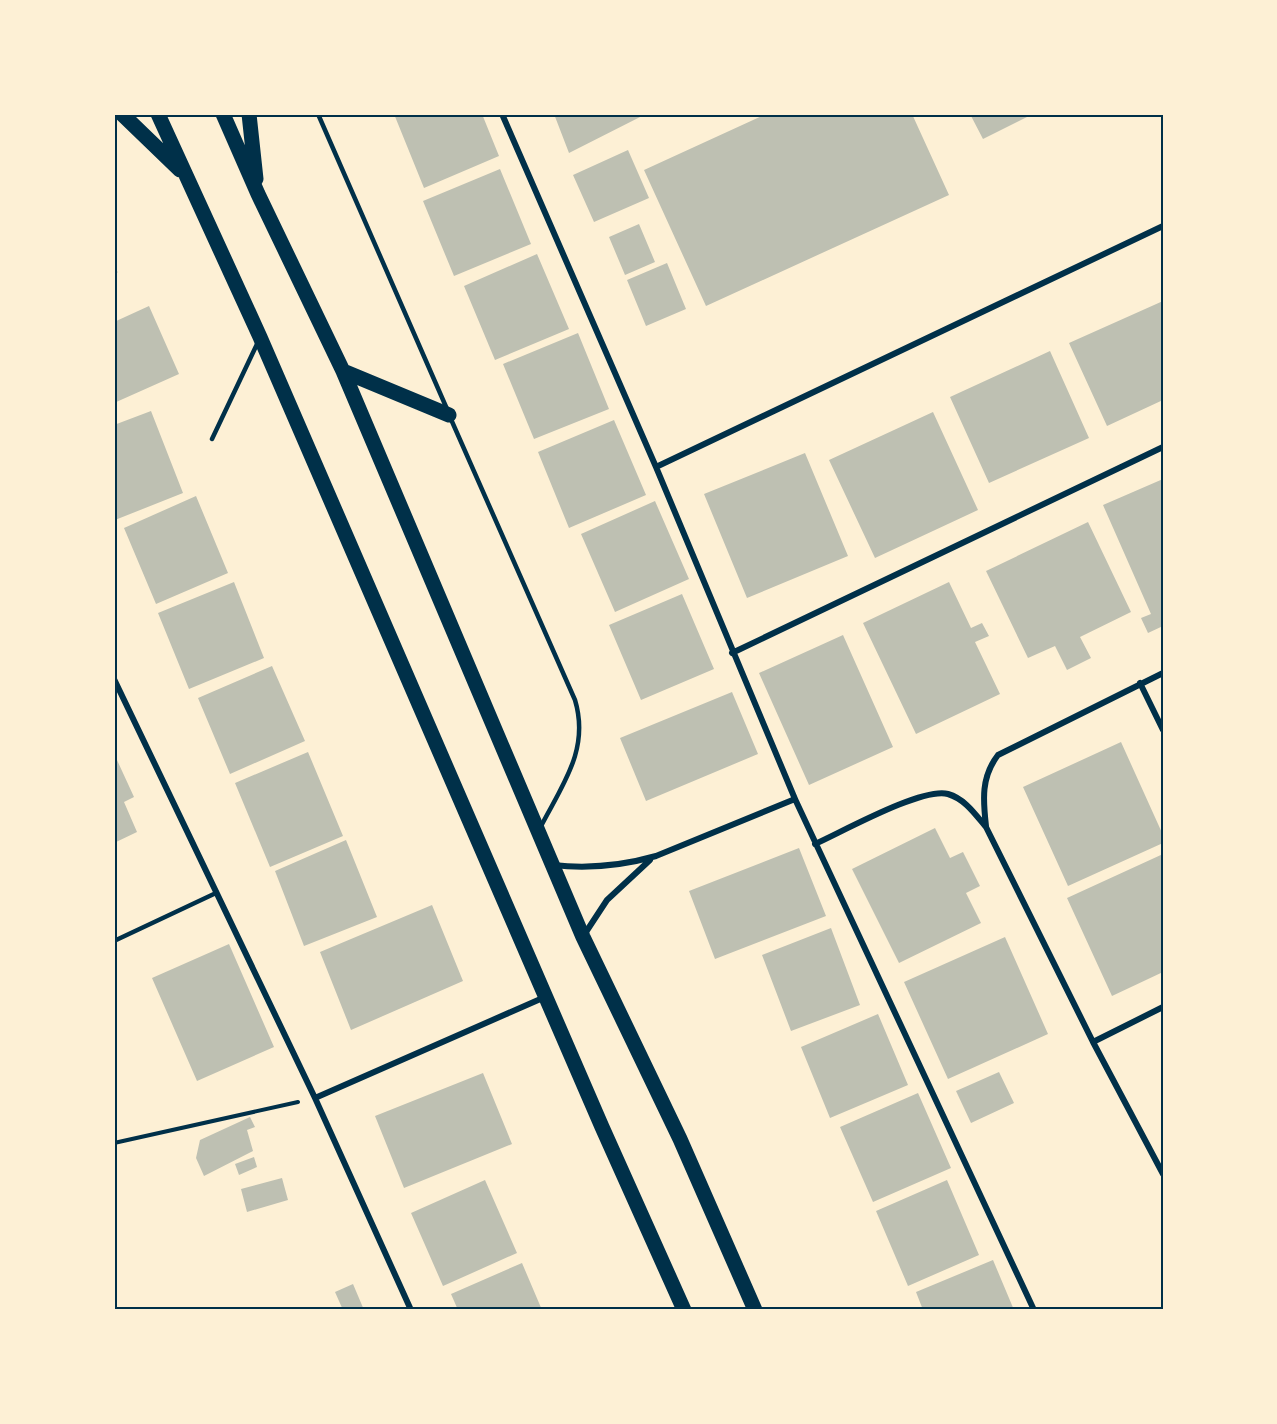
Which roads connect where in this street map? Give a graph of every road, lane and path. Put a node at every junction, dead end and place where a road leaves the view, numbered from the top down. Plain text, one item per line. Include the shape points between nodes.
1 (122, 114) edge
2 (158, 114) edge
3 (223, 114) edge
4 (249, 114) edge
5 (318, 114) edge
6 (502, 114) edge
7 (186, 176) junction
8 (258, 194) junction
9 (1163, 226) edge
10 (260, 337) junction
11 (343, 371) junction
12 (449, 415) junction
13 (212, 439) dead end
14 (1163, 447) edge
15 (656, 467) junction
16 (732, 653) junction
17 (1163, 673) edge
18 (114, 679) edge
19 (1140, 683) junction
20 (1163, 729) edge
21 (795, 799) junction
22 (986, 827) junction
23 (538, 833) junction
24 (815, 844) junction
25 (656, 856) junction
26 (551, 864) junction
27 (216, 893) junction
28 (583, 937) junction
29 (114, 941) edge
30 (546, 997) junction
31 (1163, 1007) edge
32 (1093, 1042) junction
33 (315, 1098) junction
34 (114, 1143) edge
35 (1163, 1174) edge
36 (411, 1310) edge
37 (684, 1310) edge
38 (754, 1310) edge
39 (1034, 1310) edge

1 - 7 main road
2 - 7 main road
3 - 8 main road
4 - 8 main road
5 - 12 lane
6 - 15 street
7 - 10 main road
8 - 11 main road
9 - 15 street
10 - 13 lane
10 - 30 main road
11 - 12 main road
11 - 23 main road
12 - 23 lane via 581,718 576,756
14 - 16 street
15 - 16 street
16 - 21 street
17 - 19 street
18 - 27 street
19 - 20 street
19 - 22 street via 998,755 988,768 984,786
21 - 24 street
21 - 25 street
22 - 24 street via 963,800 946,794 930,795
22 - 32 street
23 - 26 main road
24 - 39 street
25 - 26 street via 594,867
25 - 28 street via 607,900
26 - 28 main road
27 - 29 lane
27 - 33 street
28 - 38 main road via 680,1139
30 - 33 street
30 - 37 main road
31 - 32 street
32 - 35 street
33 - 34 path
33 - 36 street

